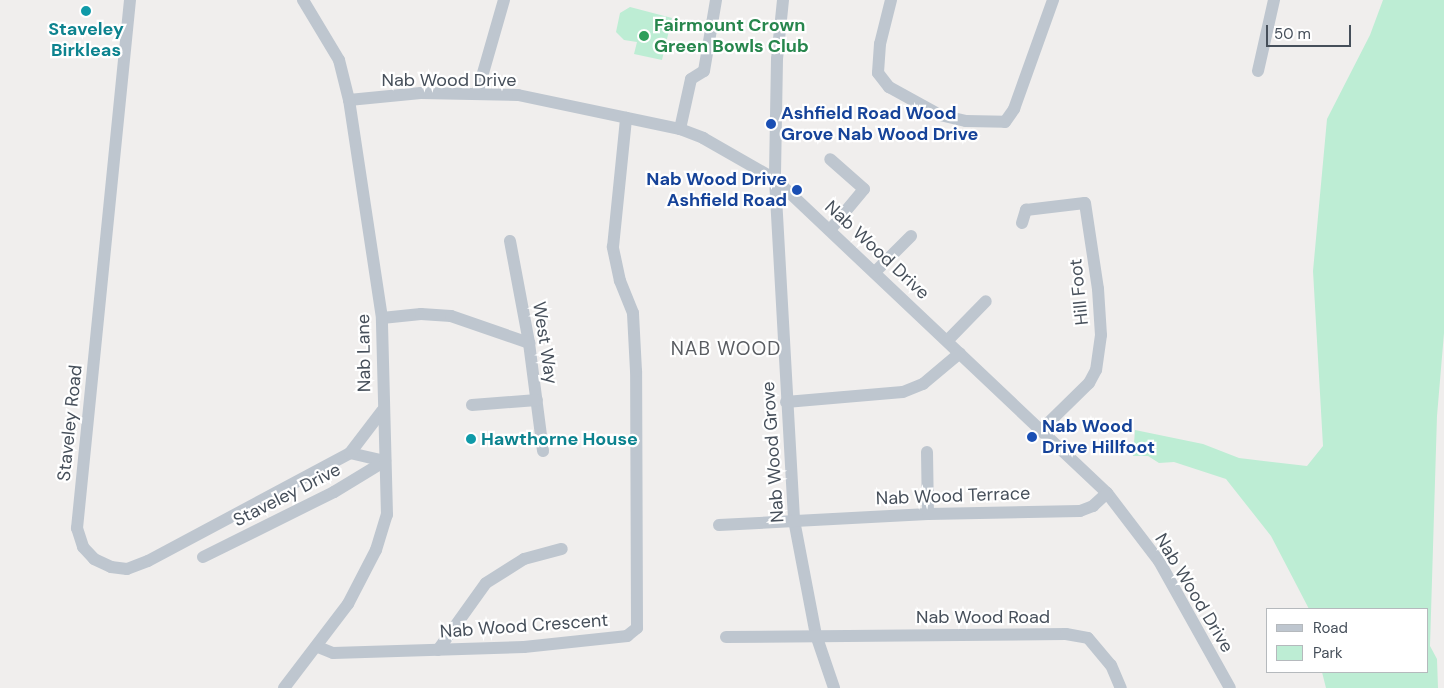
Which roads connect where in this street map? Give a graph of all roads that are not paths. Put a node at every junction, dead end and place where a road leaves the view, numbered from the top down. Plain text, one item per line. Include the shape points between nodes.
1 (130, 0) edge
2 (303, 0) edge
3 (504, 0) edge
4 (716, 0) edge
5 (783, 0) edge
6 (891, 0) edge
7 (1053, 0) edge
8 (1274, 0) edge
9 (1258, 71) dead end
10 (478, 94) junction
11 (349, 100) junction
12 (626, 118) junction
13 (680, 129) junction
14 (830, 159) dead end
15 (775, 179) junction
16 (1022, 222) dead end
17 (830, 230) junction
18 (912, 236) dead end
19 (510, 241) dead end
20 (875, 272) junction
21 (986, 301) dead end
22 (382, 318) junction
23 (948, 340) junction
24 (529, 343) junction
25 (960, 353) junction
26 (537, 400) junction
27 (786, 402) junction
28 (472, 405) dead end
29 (382, 410) junction
30 (1042, 429) junction
31 (543, 451) dead end
32 (927, 452) dead end
33 (350, 453) junction
34 (385, 461) junction
35 (1107, 493) junction
36 (928, 514) junction
37 (794, 520) junction
38 (719, 525) dead end
39 (562, 549) dead end
40 (203, 557) dead end
41 (816, 635) junction
42 (726, 637) dead end
43 (318, 647) junction
44 (438, 650) junction
45 (284, 688) edge
46 (834, 688) edge
47 (1121, 688) edge
48 (1230, 688) edge

1 - 33 street, Staveley Road via 77,528 83,547 94,559 111,567 127,568 165,552
2 - 11 street, Nab Lane via 339,60
3 - 10 street
4 - 13 street via 704,71 691,79
5 - 15 street, Nab Wood Grove via 777,59
6 - 7 street via 880,44 878,73 889,87 940,115 966,121 1005,122 1014,109
8 - 9 street
10 - 11 street, Nab Wood Drive via 421,94
10 - 12 street, Nab Wood Drive via 518,95
11 - 22 street, Nab Lane
12 - 13 street, Nab Wood Drive
12 - 44 street, Nab Wood Crescent via 613,247 633,322 637,628 628,636 544,645
13 - 15 street, Nab Wood Drive via 703,138
14 - 17 street via 864,189
15 - 17 street, Nab Wood Drive
15 - 27 street, Nab Wood Grove
16 - 30 street, Hill Foot via 1026,210 1085,203 1098,289 1101,334 1096,370 1089,383
17 - 20 street, Nab Wood Drive
18 - 20 street
19 - 24 street, West Way
20 - 23 street, Nab Wood Drive
21 - 23 street
22 - 24 street via 420,314 452,316
22 - 29 street, Nab Lane
23 - 25 street, Nab Wood Drive
24 - 26 street, West Way
25 - 27 street via 923,384 903,392
25 - 30 street, Nab Wood Drive
26 - 28 street
26 - 31 street, West Way
27 - 37 street, Nab Wood Grove
29 - 33 street, Staveley Road
29 - 34 street, Nab Lane
30 - 35 street, Nab Wood Drive
32 - 36 street
33 - 34 street
34 - 40 street, Staveley Drive via 334,492
34 - 43 street, Nab Lane via 387,515 376,550 348,604
35 - 36 street, Nab Wood Terrace via 1093,506 1080,511
35 - 48 street, Nab Wood Drive via 1159,561
36 - 37 street, Nab Wood Terrace
37 - 38 street, Nab Wood Terrace
37 - 41 street, Nab Wood Grove
39 - 44 street via 524,559 486,583
41 - 42 street, Nab Wood Road
41 - 46 street, Nab Wood Grove
41 - 47 street, Nab Wood Road via 1066,634 1088,638 1111,665
43 - 44 street, Nab Wood Crescent via 333,654
43 - 45 street, Nab Lane

